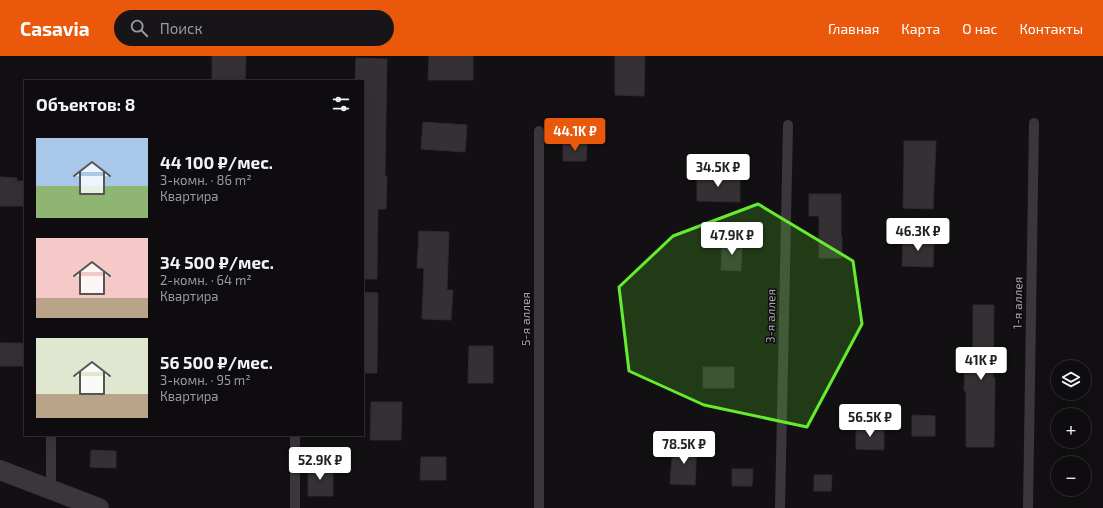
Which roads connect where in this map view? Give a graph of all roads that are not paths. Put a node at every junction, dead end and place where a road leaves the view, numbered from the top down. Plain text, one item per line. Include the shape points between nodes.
1 (1034, 123) dead end
2 (788, 125) dead end
3 (539, 131) dead end
4 (50, 436) edge
5 (296, 436) edge
6 (0, 470) edge
7 (50, 489) junction
8 (99, 508) edge
9 (295, 508) edge
10 (539, 508) edge
11 (780, 508) edge
12 (1028, 508) edge

1 - 12 lane, 1-я аллея
2 - 11 lane, 3-я аллея
3 - 10 lane, 5-я аллея
4 - 7 lane
5 - 9 lane
6 - 7 street
7 - 8 street

